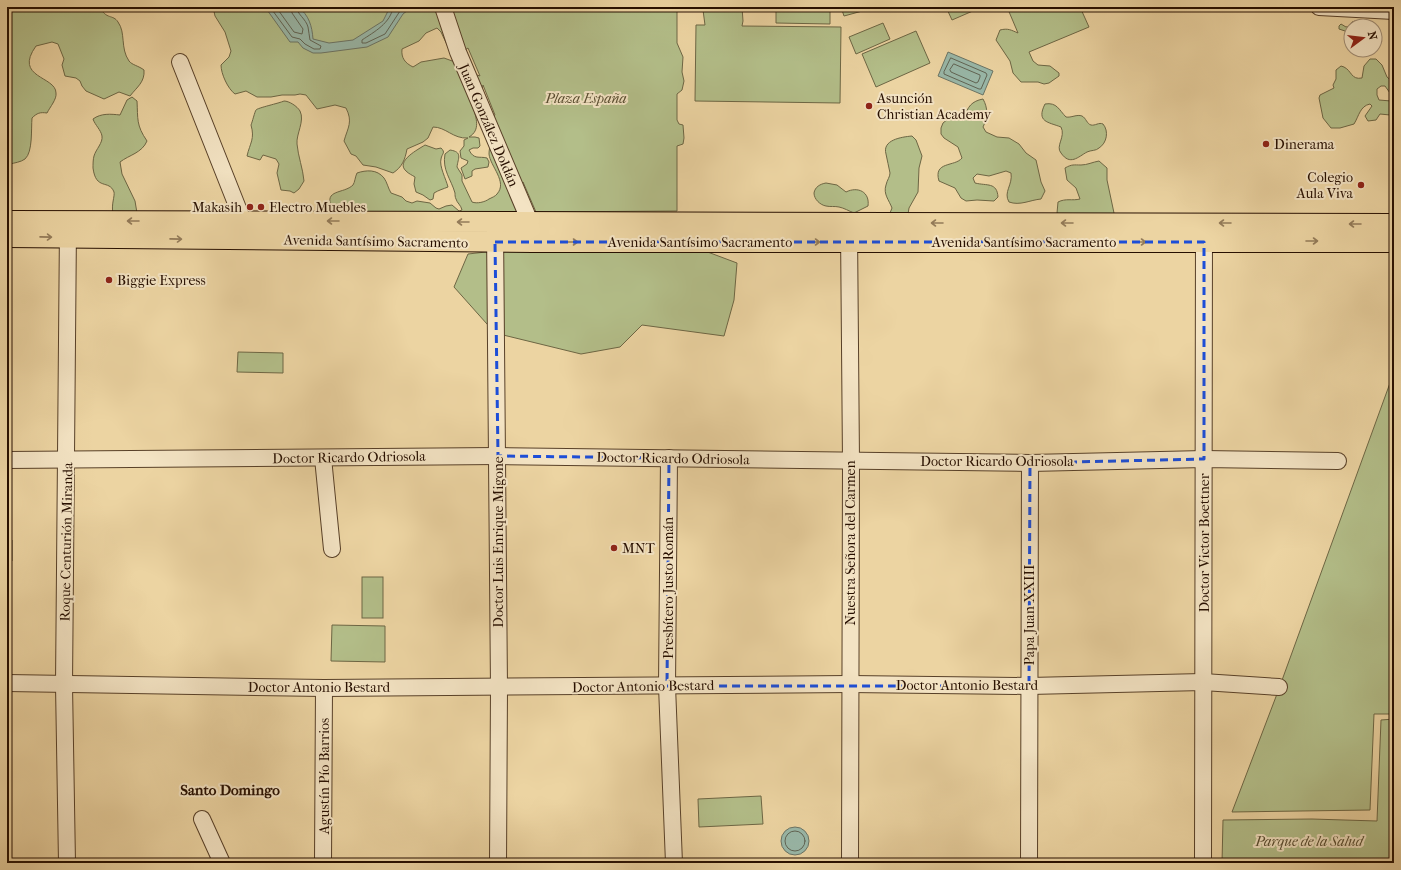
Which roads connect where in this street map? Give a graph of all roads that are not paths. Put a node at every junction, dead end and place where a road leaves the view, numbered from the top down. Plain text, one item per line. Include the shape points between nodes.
1 (443, 7) edge
2 (1319, 7) edge
3 (1394, 11) edge
4 (180, 62) dead end
5 (7, 221) edge
6 (243, 221) junction
7 (495, 222) junction
8 (530, 222) junction
9 (849, 222) junction
10 (1094, 223) junction
11 (1394, 224) edge
12 (68, 229) junction
13 (1285, 232) junction
14 (1204, 233) junction
15 (7, 237) edge
16 (495, 242) junction
17 (533, 242) junction
18 (850, 242) junction
19 (1094, 242) junction
20 (1394, 242) edge
21 (498, 456) junction
22 (323, 458) junction
23 (669, 458) junction
24 (1204, 459) junction
25 (7, 460) edge
26 (66, 460) junction
27 (851, 461) junction
28 (1338, 461) dead end
29 (1030, 463) junction
30 (332, 549) dead end
31 (1203, 682) junction
32 (7, 683) edge
33 (850, 684) junction
34 (64, 685) junction
35 (667, 686) junction
36 (1029, 686) junction
37 (1279, 687) dead end
38 (324, 688) junction
39 (499, 688) junction
40 (202, 819) dead end
41 (67, 863) edge
42 (222, 863) edge
43 (324, 863) edge
44 (498, 863) edge
45 (674, 863) edge
46 (850, 863) edge
47 (1029, 863) edge
48 (1203, 863) edge

1 - 8 street, Juan González Doldán via 458,52
2 - 3 street
4 - 6 street
5 - 12 main road, Avenida Santísimo Sacramento
7 -> 6 main road, Avenida Santísimo Sacramento
6 -> 12 main road, Avenida Santísimo Sacramento
7 - 8 main road, Avenida Santísimo Sacramento
7 - 16 street, Doctor Luis Enrique Migone
8 - 9 main road, Avenida Santísimo Sacramento
8 - 17 street, Juan González Doldán
10 -> 9 main road, Avenida Santísimo Sacramento
9 - 18 street, Nuestra Señora del Carmen
10 - 14 main road, Avenida Santísimo Sacramento
10 - 19 main road
11 -> 13 main road, Avenida Santísimo Sacramento
15 -> 12 main road, Avenida Santísimo Sacramento
12 -> 16 main road, Avenida Santísimo Sacramento
12 - 26 street, Roque Centurión Miranda
13 - 14 main road, Avenida Santísimo Sacramento
13 -> 20 main road, Avenida Santísimo Sacramento
19 -> 14 main road, Avenida Santísimo Sacramento
14 - 24 street, Doctor Victor Boettner
16 - 17 main road, Avenida Santísimo Sacramento
16 - 21 street, Doctor Luis Enrique Migone
17 -> 18 main road, Avenida Santísimo Sacramento
18 - 19 main road, Avenida Santísimo Sacramento
18 - 27 street, Nuestra Señora del Carmen
21 - 22 street, Doctor Ricardo Odriosola
21 - 23 street, Doctor Ricardo Odriosola
21 - 39 street, Doctor Luis Enrique Migone
22 - 26 street, Doctor Ricardo Odriosola
22 - 30 street
23 - 27 street, Doctor Ricardo Odriosola
23 - 35 street, Presbítero Justo Román
24 - 28 street, Doctor Ricardo Odriosola
24 - 29 street, Doctor Ricardo Odriosola
24 - 31 street, Doctor Victor Boettner
25 - 26 street, Doctor Ricardo Odriosola
26 - 34 street, Roque Centurión Miranda
27 - 29 street, Doctor Ricardo Odriosola
27 - 33 street, Nuestra Señora del Carmen
29 - 36 street, Papa Juan XXIII
31 - 36 street, Doctor Antonio Bestard
31 - 37 street, Doctor Antonio Bestard
31 - 48 street, Doctor Victor Boettner
32 - 34 street, Doctor Antonio Bestard
33 - 35 street, Doctor Antonio Bestard
33 - 36 street, Doctor Antonio Bestard
33 - 46 street, Nuestra Señora del Carmen
34 - 38 street, Doctor Antonio Bestard
34 - 41 street, Roque Centurión Miranda
35 - 39 street, Doctor Antonio Bestard
35 - 45 street, Presbítero Justo Román
36 - 47 street, Papa Juan XXIII
38 - 39 street, Doctor Antonio Bestard
38 - 43 street, Agustín Pío Barrios
39 - 44 street, Doctor Luis Enrique Migone
40 - 42 street

